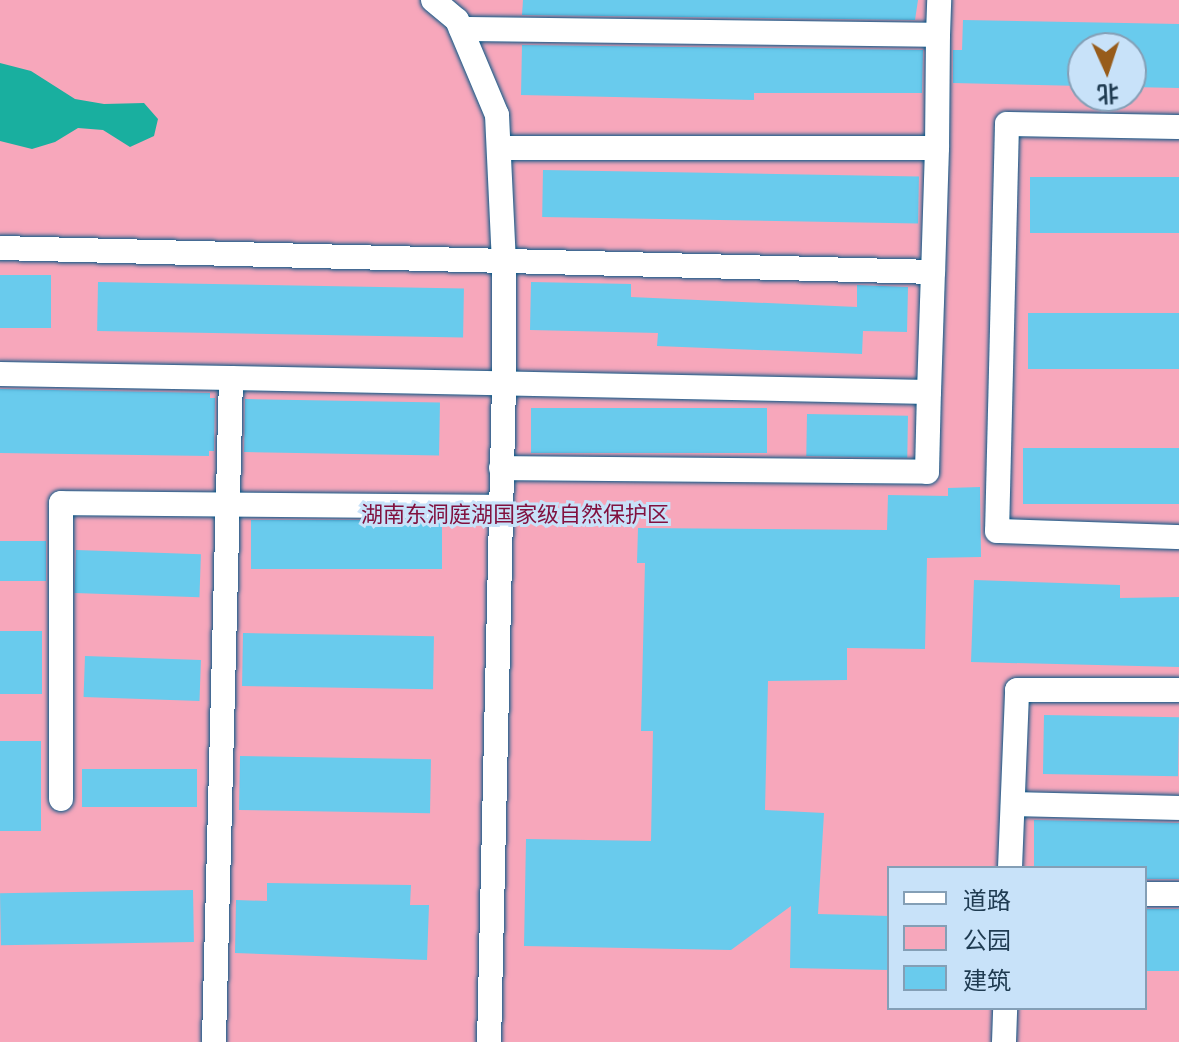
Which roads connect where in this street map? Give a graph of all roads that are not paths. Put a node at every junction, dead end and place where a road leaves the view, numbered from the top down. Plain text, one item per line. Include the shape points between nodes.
1 (433, 0) edge
2 (939, 0) edge
3 (461, 29) junction
4 (938, 35) junction
5 (1179, 127) edge
6 (499, 148) junction
7 (937, 148) junction
8 (0, 248) edge
9 (504, 261) junction
10 (933, 272) junction
11 (0, 374) edge
12 (231, 378) junction
13 (504, 383) junction
14 (929, 392) junction
15 (501, 468) junction
16 (228, 505) junction
17 (500, 507) junction
18 (1179, 537) edge
19 (1179, 690) edge
20 (61, 799) dead end
21 (1013, 804) junction
22 (1179, 808) edge
23 (1010, 866) edge
24 (1147, 894) edge
25 (1179, 894) edge
26 (1005, 1010) edge
27 (214, 1042) edge
28 (489, 1042) edge
29 (1004, 1042) edge

1 - 3 street
2 - 4 street
3 - 4 street
3 - 6 street via 497,115
4 - 7 street
5 - 18 street via 1007,124 997,531
6 - 7 street
6 - 9 street
7 - 10 street
8 - 9 street
9 - 10 street
9 - 13 street
10 - 14 street
11 - 12 street
12 - 13 street
12 - 16 street
13 - 14 street
13 - 15 street
14 - 15 street via 927,472
15 - 17 street
16 - 17 street
16 - 20 street via 61,503
16 - 27 street
17 - 28 street
19 - 21 street via 1017,690
21 - 22 street
21 - 23 street
24 - 25 street
26 - 29 street

